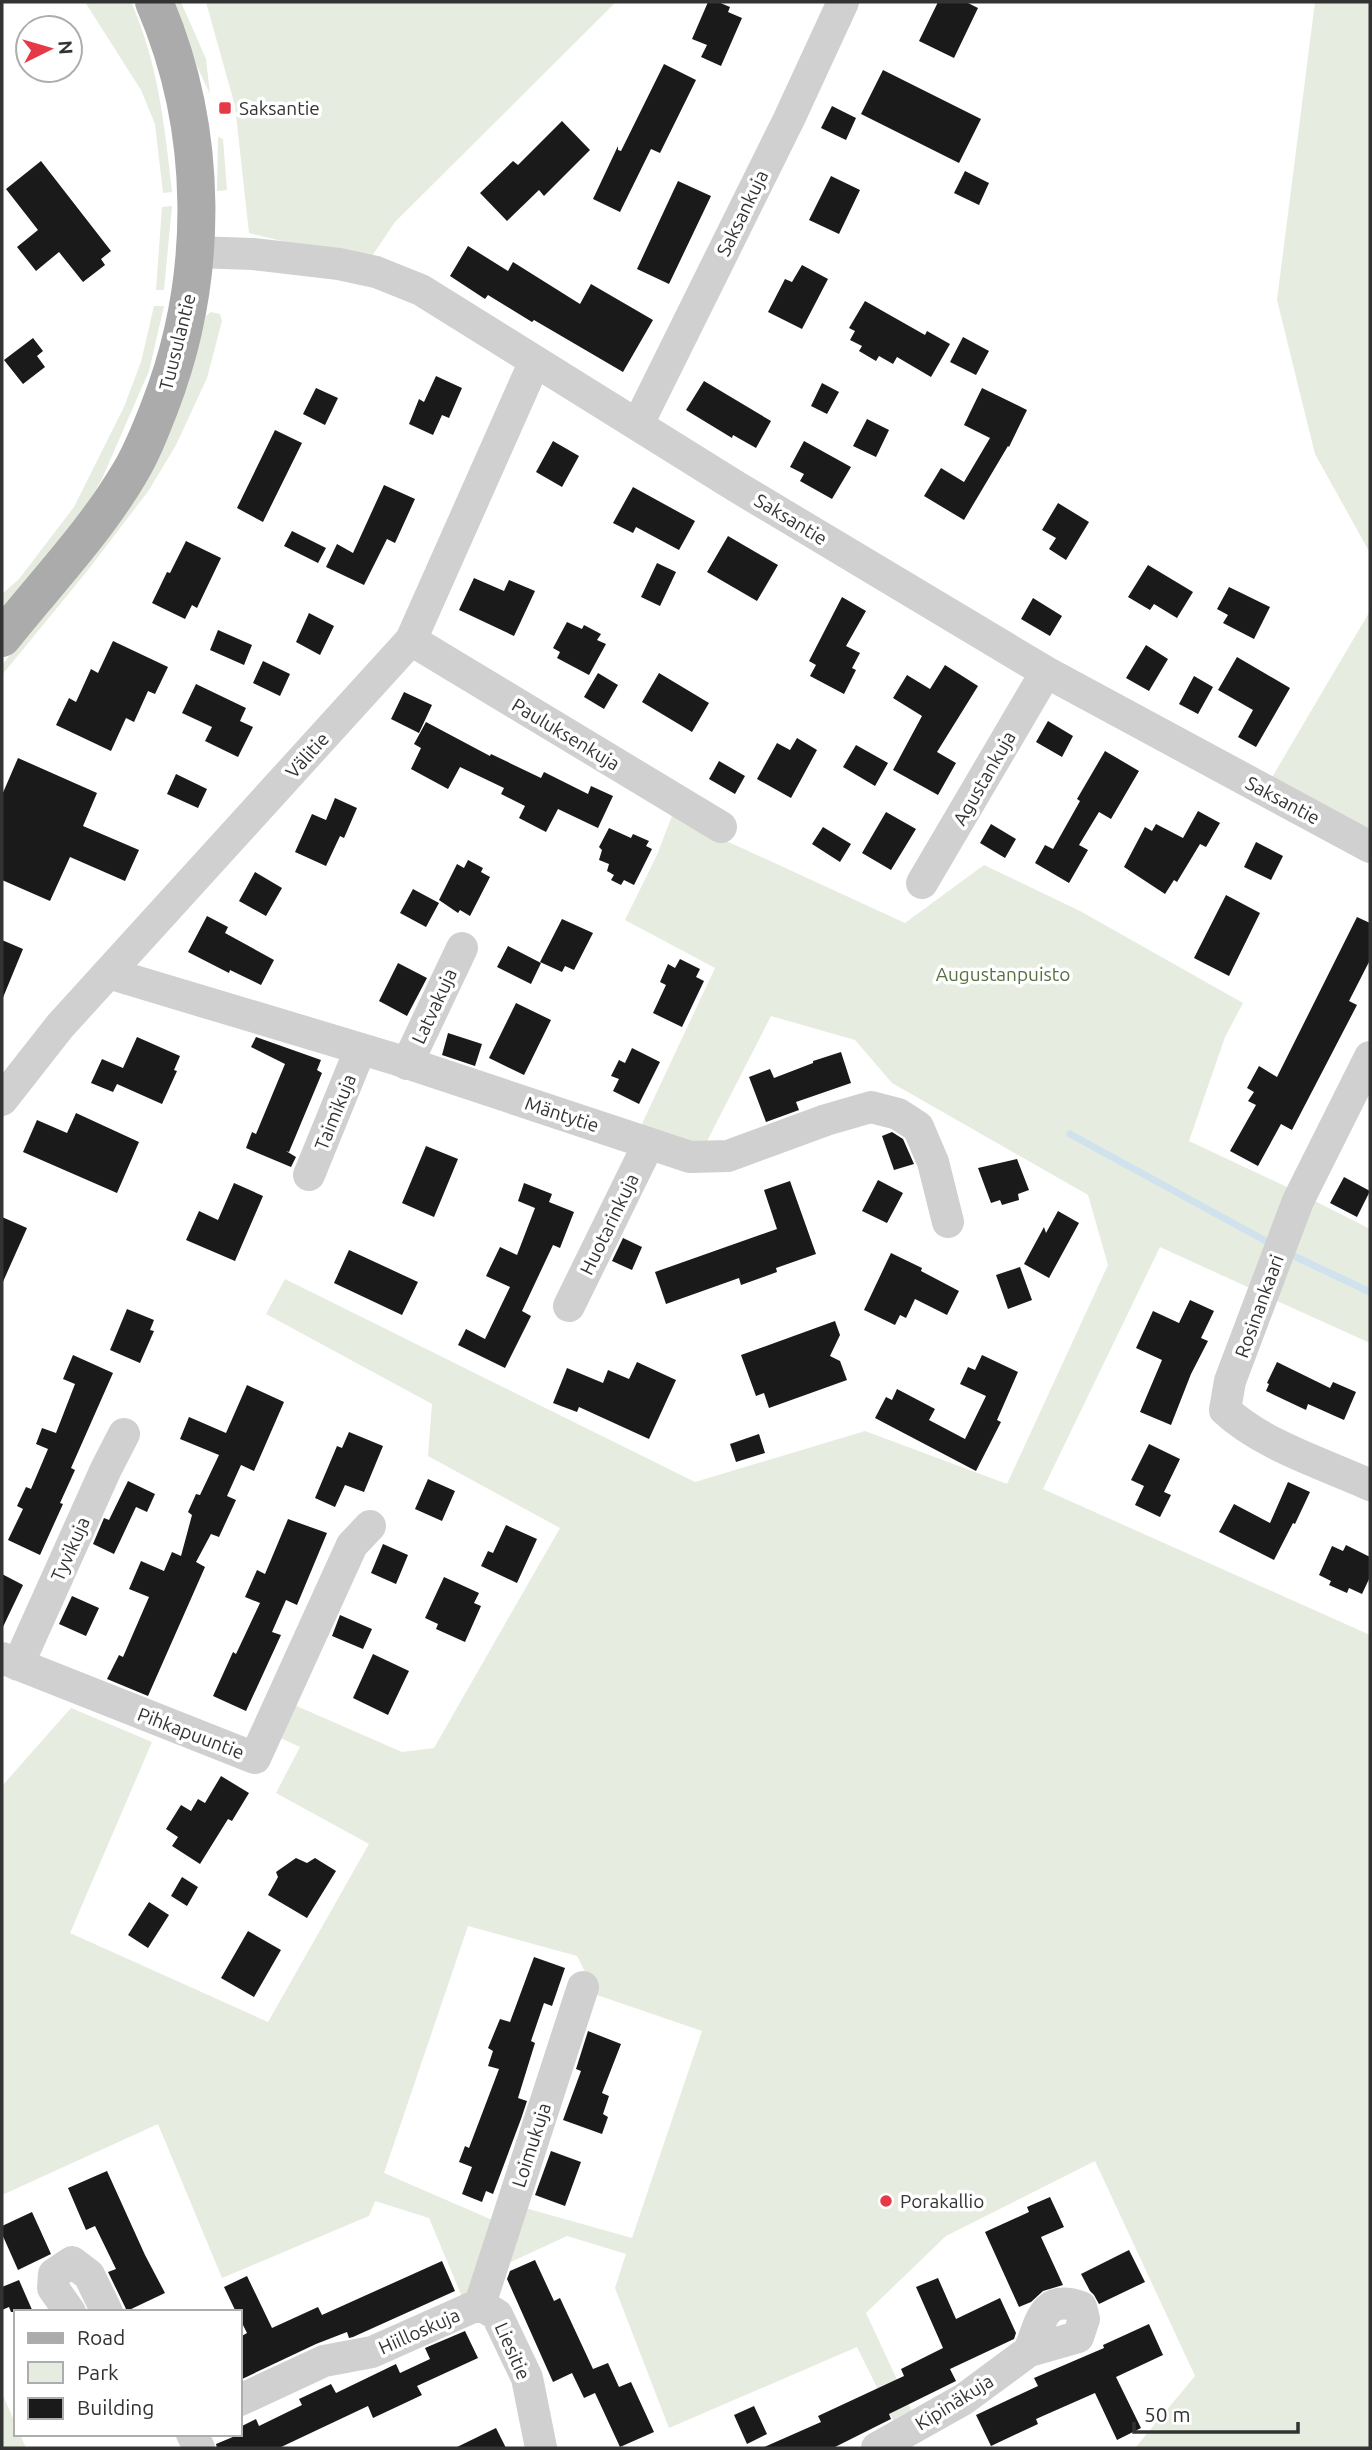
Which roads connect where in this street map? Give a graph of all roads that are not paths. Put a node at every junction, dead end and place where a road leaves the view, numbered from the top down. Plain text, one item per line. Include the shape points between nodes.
1 (154, 2) edge
2 (843, 2) edge
3 (195, 252) junction
4 (535, 361) junction
5 (638, 424) junction
6 (2, 638) edge
7 (411, 640) junction
8 (1046, 672) junction
9 (721, 827) dead end
10 (1370, 847) edge
11 (922, 883) dead end
12 (462, 948) dead end
13 (108, 973) junction
14 (360, 1049) junction
15 (1370, 1057) edge
16 (407, 1064) junction
17 (2, 1100) edge
18 (649, 1143) junction
19 (309, 1175) dead end
20 (948, 1222) dead end
21 (569, 1306) dead end
22 (124, 1434) dead end
23 (1370, 1485) edge
24 (370, 1526) dead end
25 (10, 1662) edge
26 (583, 1987) dead end
27 (480, 2304) junction
28 (68, 2310) edge
29 (106, 2310) edge
30 (1029, 2351) dead end
31 (242, 2399) edge
32 (541, 2448) edge
33 (877, 2448) edge

1 - 3 main road, Tuusulantie via 167,32 190,125
2 - 5 street, Saksankuja
3 - 4 street, Saksantie via 253,254 376,272 421,290
3 - 6 main road, Tuusulantie via 179,347 154,421 130,472 100,517
4 - 5 street, Saksantie
4 - 7 street, Välitie
5 - 8 street, Saksantie
7 - 9 street, Pauluksenkuja
7 - 13 street, Välitie
8 - 10 street, Saksantie
8 - 11 street, Agustankuja
12 - 16 street, Latvakuja
13 - 14 street, Mäntytie
13 - 17 street, Välitie
14 - 16 street, Mäntytie
14 - 19 street, Taimikuja
15 - 23 street, Rosinankaari via 1297,1201 1230,1381 1225,1410 1269,1440
16 - 18 street, Mäntytie
18 - 20 street, Mäntytie via 690,1157 727,1156 871,1107 898,1114 918,1127 933,1162
18 - 21 street, Huotarinkuja
22 - 25 street, Tyvikuja
24 - 25 street, Pihkapuuntie via 352,1545 269,1763
26 - 27 street, Loimukuja
27 - 31 street, Hiilloskuja via 372,2352 324,2361
27 - 32 street, Liesitie via 497,2315 527,2378
28 - 29 street via 52,2288 54,2274 72,2262 89,2275
30 - 33 street, Kipinäkuja via 964,2399

